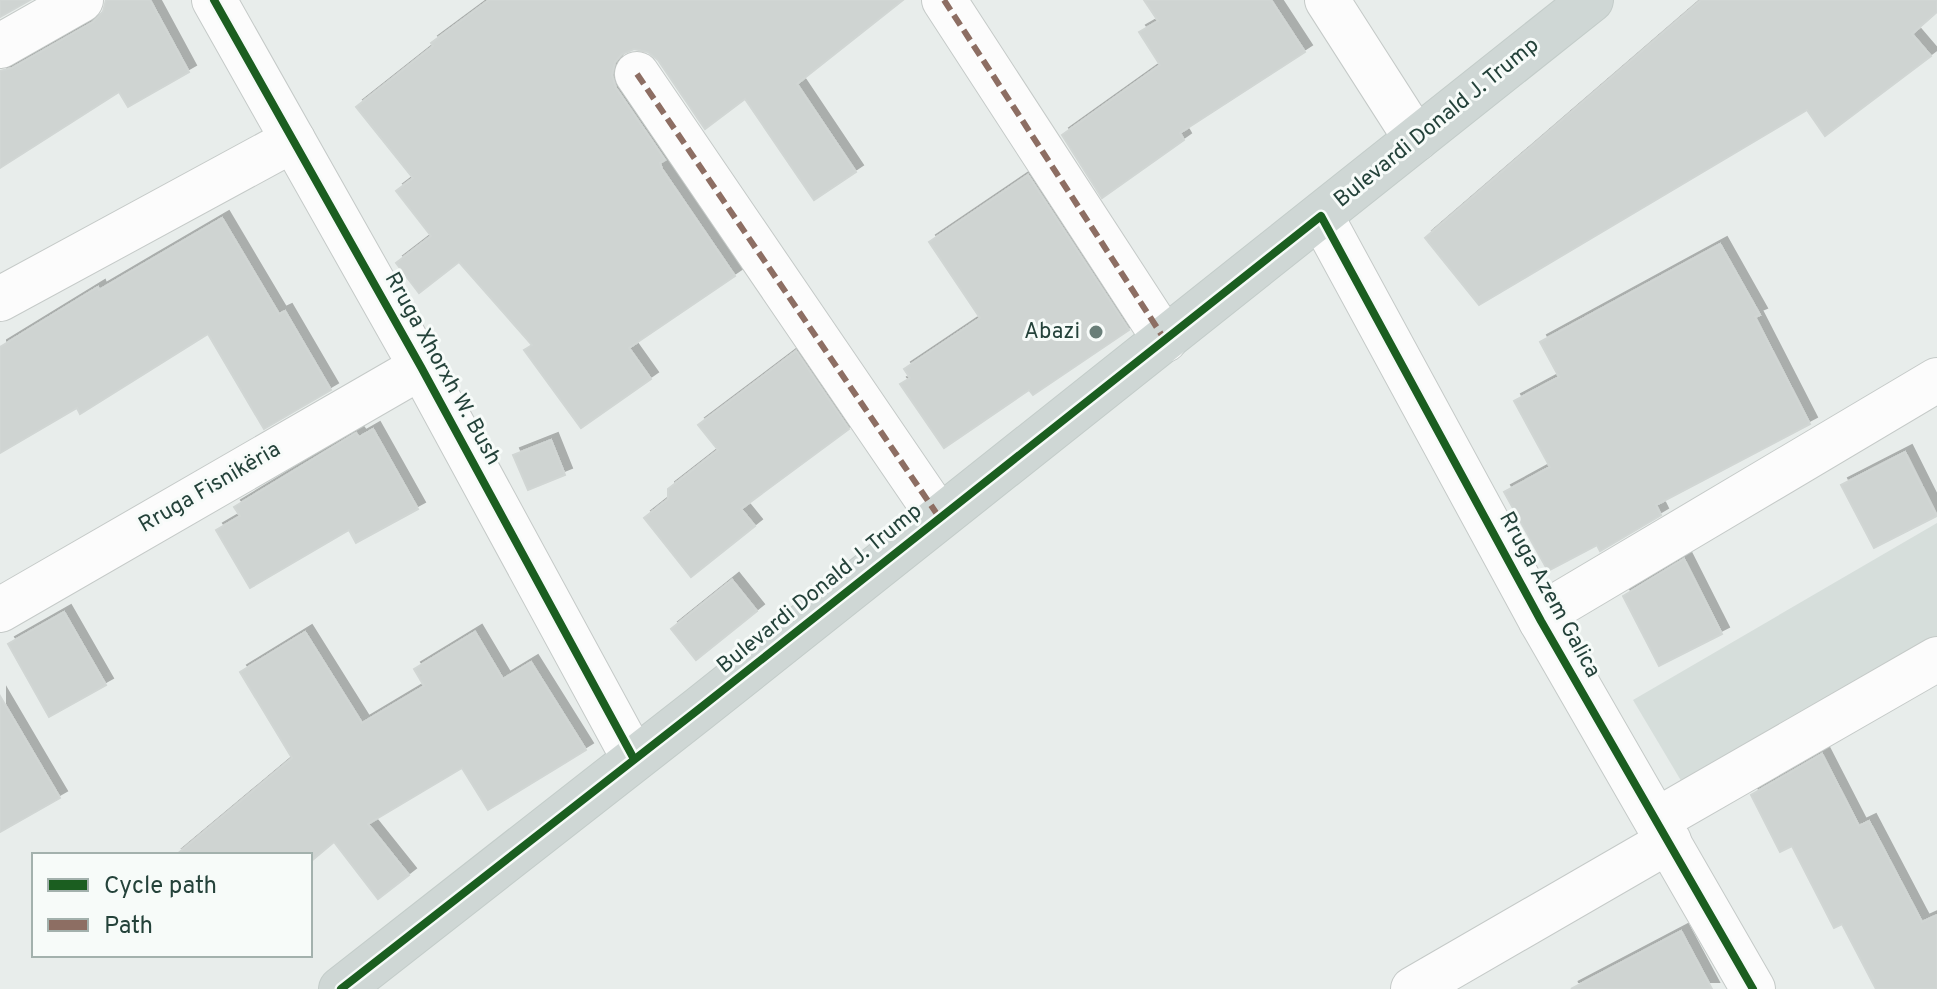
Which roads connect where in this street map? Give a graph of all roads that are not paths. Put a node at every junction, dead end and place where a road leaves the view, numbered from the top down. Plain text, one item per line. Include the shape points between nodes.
1 (81, 0) edge
2 (214, 0) edge
3 (944, 0) edge
4 (1327, 0) edge
5 (1591, 0) edge
6 (0, 46) edge
7 (637, 74) dead end
8 (1416, 139) junction
9 (293, 140) junction
10 (1321, 216) junction
11 (0, 299) edge
12 (1165, 340) junction
13 (421, 367) junction
14 (1937, 380) edge
15 (939, 517) junction
16 (0, 610) edge
17 (1541, 621) junction
18 (1937, 659) edge
19 (634, 759) junction
20 (1663, 830) junction
21 (341, 989) edge
22 (1413, 989) edge
23 (1753, 989) edge

1 - 6 street
2 - 9 street, Rruga Xhorxh W. Bush
3 - 12 street
4 - 8 street
5 - 8 main road, Bulevardi Donald J. Trump
7 - 15 street
8 - 10 main road, Bulevardi Donald J. Trump
9 - 11 street
9 - 13 street, Rruga Xhorxh W. Bush
10 - 12 main road, Bulevardi Donald J. Trump
10 - 17 street, Rruga Azem Galica
12 - 15 main road, Bulevardi Donald J. Trump
13 - 16 street, Rruga Fisnikëria
13 - 19 street, Rruga Xhorxh W. Bush
14 - 17 street via 1558,605
15 - 19 main road, Bulevardi Donald J. Trump
17 - 20 street, Rruga Azem Galica
18 - 20 street
19 - 21 main road, Bulevardi Donald J. Trump
20 - 22 street
20 - 23 street, Rruga Azem Galica

